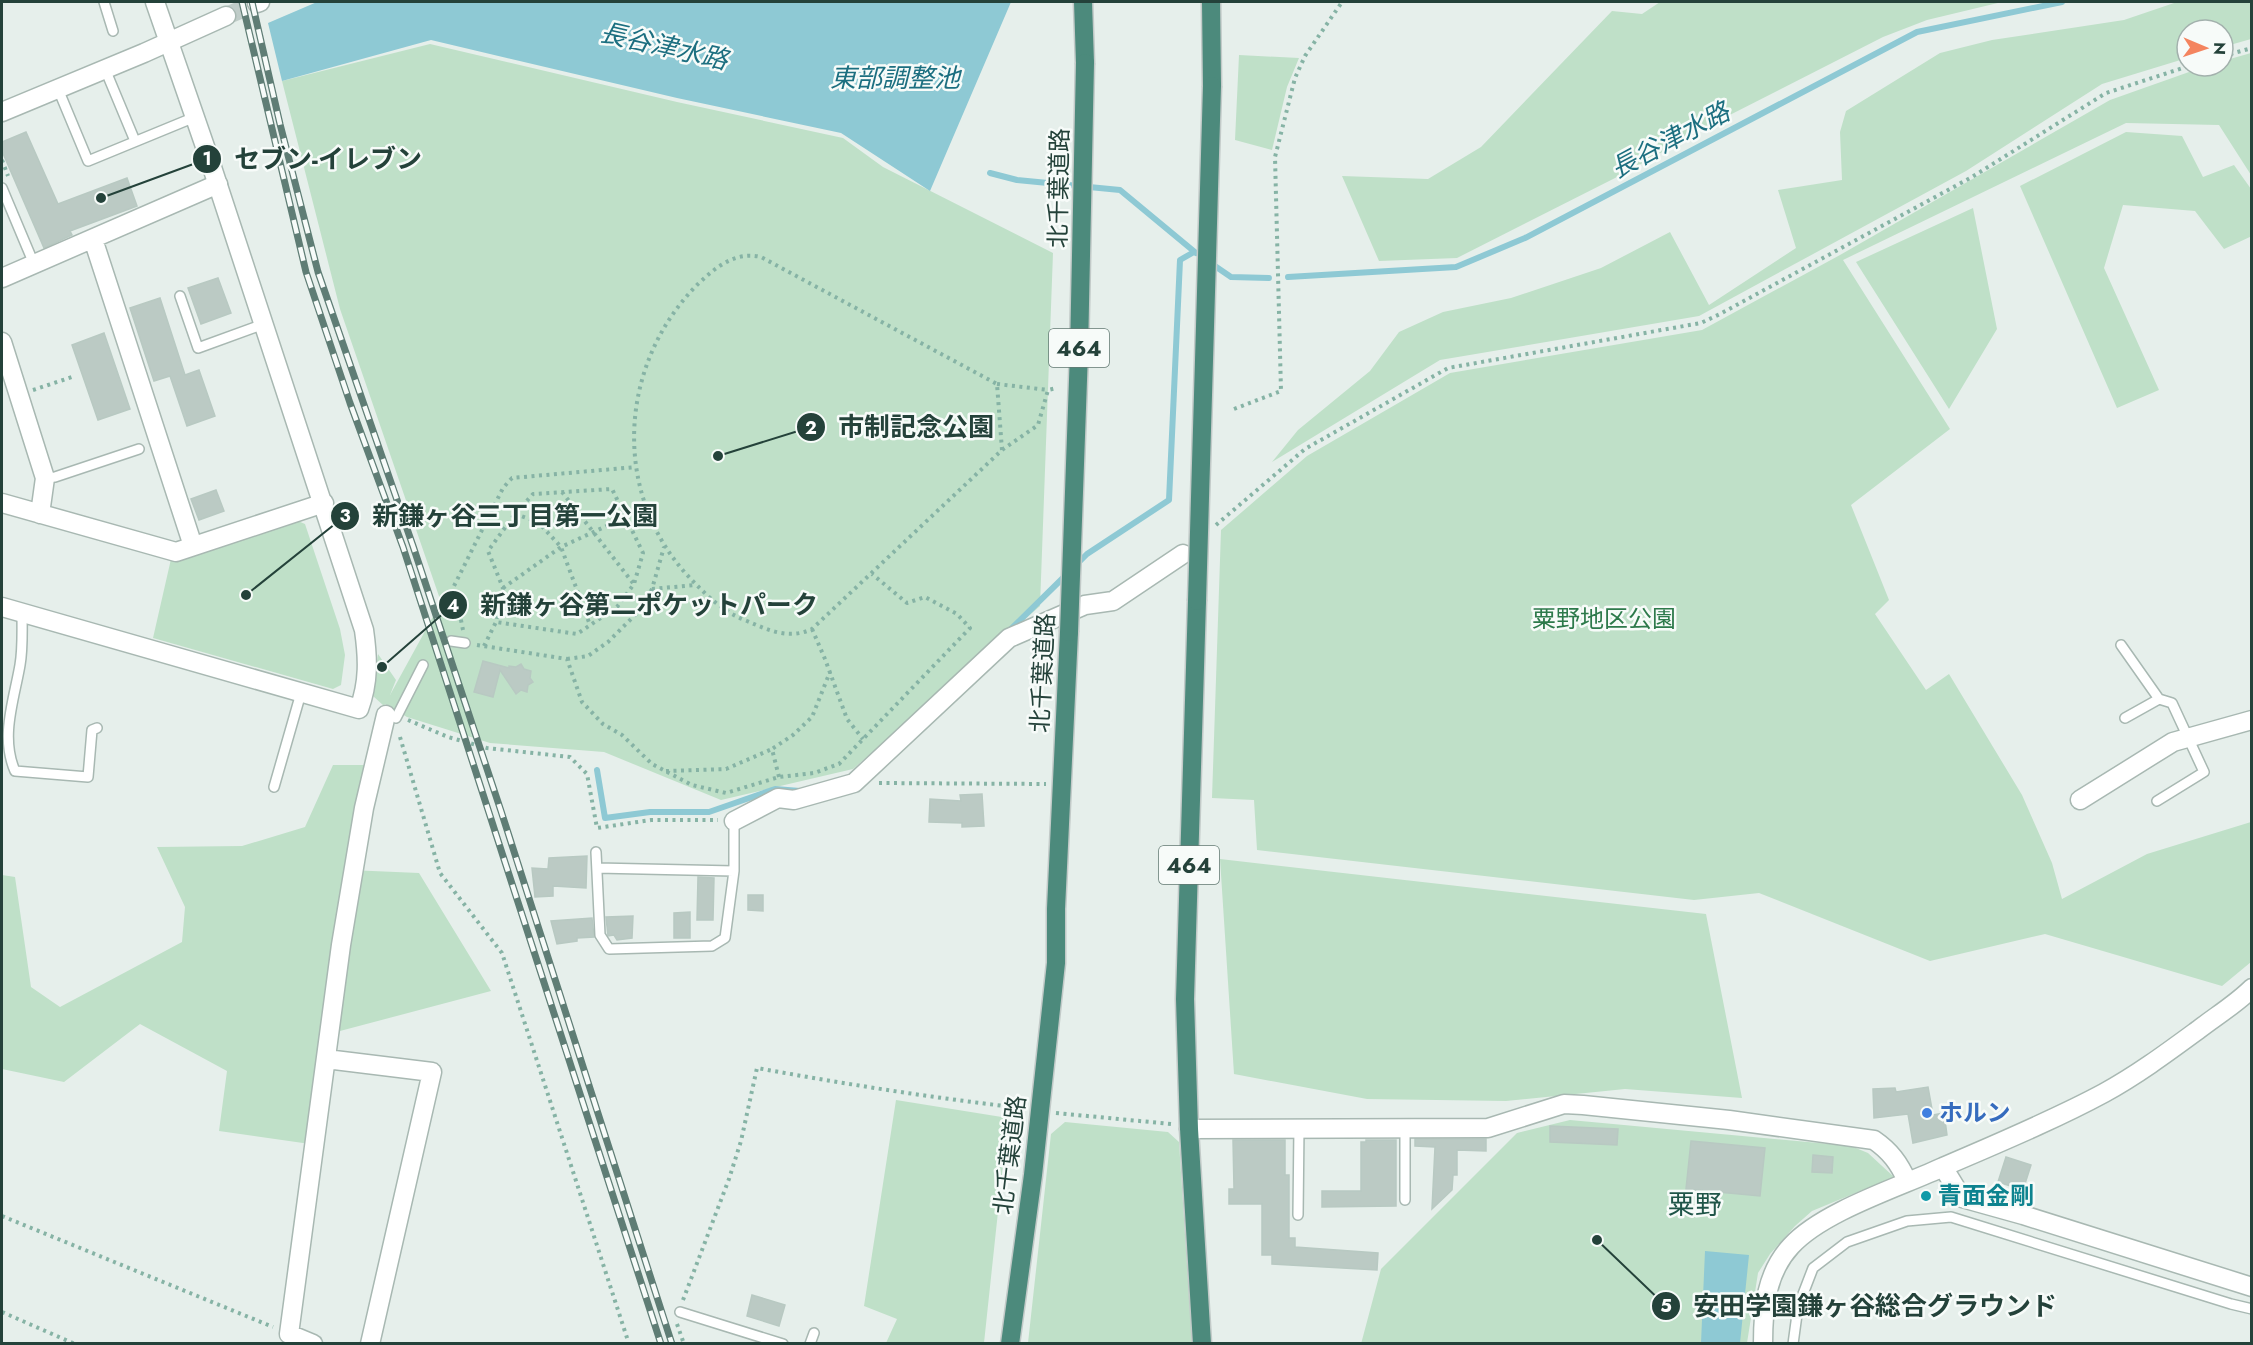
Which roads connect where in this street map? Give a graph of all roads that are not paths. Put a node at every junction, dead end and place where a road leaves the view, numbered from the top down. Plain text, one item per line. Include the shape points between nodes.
1 (104, 2) edge
2 (155, 2) edge
3 (1083, 2) edge
4 (1211, 2) edge
5 (226, 16) tunnel mouth
6 (113, 31) dead end
7 (168, 43) junction
8 (105, 69) junction
9 (58, 89) junction
10 (2, 112) edge
11 (195, 117) junction
12 (135, 141) junction
13 (218, 184) junction
14 (2, 188) edge
15 (93, 239) junction
16 (34, 264) junction
17 (2, 278) edge
18 (180, 296) dead end
19 (264, 324) junction
20 (2, 342) edge
21 (139, 449) dead end
22 (45, 478) junction
23 (2, 503) edge
24 (324, 503) junction
25 (40, 514) junction
26 (193, 546) junction
27 (1183, 554) dead end
28 (2, 607) edge
29 (22, 612) junction
30 (451, 641) dead end
31 (465, 643) road end
32 (2121, 645) dead end
33 (423, 665) dead end
34 (301, 693) junction
35 (2159, 699) junction
36 (359, 709) junction
37 (391, 717) junction
38 (2125, 718) dead end
39 (2252, 720) edge
40 (98, 728) dead end
41 (2187, 738) junction
42 (273, 787) dead end
43 (2080, 800) dead end
44 (2157, 801) dead end
45 (734, 821) joint
46 (596, 852) dead end
47 (597, 867) junction
48 (734, 871) junction
49 (2252, 988) edge
50 (326, 1059) junction
51 (1299, 1127) junction
52 (1405, 1127) junction
53 (1189, 1129) junction
54 (1943, 1167) junction
55 (1907, 1181) junction
56 (1405, 1200) dead end
57 (1298, 1215) dead end
58 (2252, 1287) edge
59 (2252, 1309) edge
60 (680, 1312) road end
61 (814, 1333) dead end
62 (313, 1344) edge
63 (370, 1344) edge
64 (783, 1344) edge
65 (810, 1344) edge
66 (1010, 1344) edge
67 (1202, 1344) edge
68 (1763, 1344) edge
69 (1793, 1344) edge

1 - 6 lane
2 - 7 street
3 - 66 highway, 北千葉道路 / 464, bridge via 1079,352 1056,963
4 - 53 highway, 464, bridge via 1212,86 1185,999
5 - 7 street
7 - 8 street
7 - 11 street
8 - 9 street
8 - 12 lane
9 - 10 street
9 - 12 lane via 87,161
11 - 12 lane
11 - 13 street
13 - 15 street
13 - 19 street
14 - 16 lane
15 - 16 street
15 - 26 street
16 - 17 street
18 - 19 lane via 198,348
19 - 24 street
20 - 22 street
21 - 22 lane
22 - 25 street
23 - 25 street
24 - 26 street
24 - 36 street via 364,630 367,681
25 - 26 street via 176,552
27 - 45 street via 1113,601 1085,605 1009,638 854,783 794,800 778,798
28 - 29 street
29 - 34 street
29 - 40 lane via 20,662 7,727 7,756 15,771 88,777 92,730
30 - 31 lane
32 - 35 lane
33 - 37 lane
34 - 36 street
34 - 42 lane
35 - 38 lane
35 - 41 lane via 2172,703
36 - 37 street
37 - 50 street via 364,808
39 - 41 street
41 - 43 street via 2173,742
41 - 44 lane via 2204,772
45 - 48 lane
46 - 47 lane
47 - 48 lane
47 - 48 lane via 600,935 609,949 712,946 725,938
49 - 54 street via 2153,1062 2104,1093
50 - 62 street via 289,1334
50 - 63 street via 432,1072
51 - 52 street
51 - 53 street
51 - 57 lane
52 - 55 street via 1488,1128 1564,1104 1729,1120 1874,1140 1889,1150
52 - 56 lane
53 - 67 highway, 464
54 - 55 street
54 - 58 street via 1962,1198
55 - 68 street via 1808,1231 1792,1246 1777,1264 1769,1285 1763,1311
59 - 69 lane via 1951,1217 1907,1221 1847,1242 1813,1268 1798,1307
60 - 64 lane
61 - 65 lane

